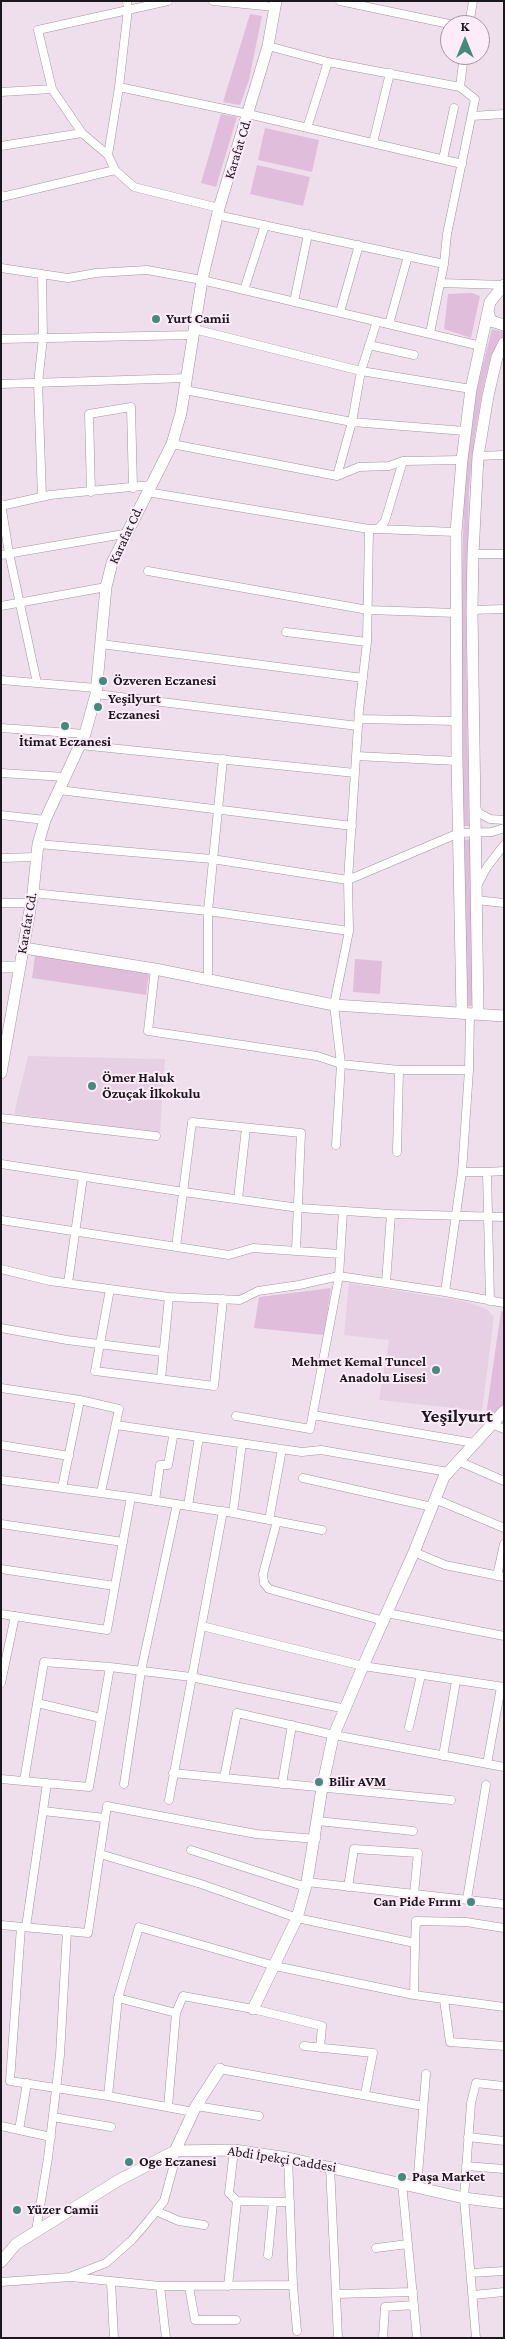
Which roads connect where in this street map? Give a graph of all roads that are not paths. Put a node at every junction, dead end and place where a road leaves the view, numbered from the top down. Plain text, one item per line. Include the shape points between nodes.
1 (168, 1) edge
2 (213, 1) edge
3 (340, 1) edge
4 (473, 1) edge
5 (275, 4) edge
6 (128, 5) edge
7 (471, 15) edge
8 (440, 22) edge
9 (268, 46) junction
10 (328, 62) junction
11 (463, 65) edge
12 (390, 73) junction
13 (119, 87) junction
14 (460, 87) junction
15 (52, 89) junction
16 (1, 92) edge
17 (454, 108) dead end
18 (248, 114) junction
19 (504, 114) edge
20 (472, 116) junction
21 (307, 128) junction
22 (82, 133) junction
23 (373, 143) junction
24 (1, 146) edge
25 (108, 155) junction
26 (443, 159) junction
27 (462, 164) junction
28 (115, 170) junction
29 (1, 196) edge
30 (218, 211) junction
31 (265, 225) junction
32 (308, 234) junction
33 (359, 246) junction
34 (408, 256) junction
35 (444, 264) junction
36 (1, 268) edge
37 (42, 274) junction
38 (202, 280) junction
39 (441, 283) junction
40 (504, 285) edge
41 (244, 290) junction
42 (500, 295) edge
43 (294, 302) junction
44 (340, 312) junction
45 (488, 312) junction
46 (377, 321) junction
47 (389, 324) junction
48 (504, 324) edge
49 (194, 332) junction
50 (430, 333) junction
51 (43, 338) junction
52 (1, 339) edge
53 (504, 343) edge
54 (369, 345) junction
55 (481, 346) junction
56 (414, 355) dead end
57 (499, 367) edge
58 (361, 371) junction
59 (38, 383) junction
60 (1, 384) edge
61 (186, 384) junction
62 (472, 389) junction
63 (352, 422) junction
64 (465, 431) junction
65 (172, 444) junction
66 (504, 455) edge
67 (478, 456) junction
68 (462, 460) junction
69 (403, 462) junction
70 (337, 476) junction
71 (133, 488) junction
72 (149, 488) junction
73 (90, 492) junction
74 (42, 497) junction
75 (1, 505) edge
76 (378, 529) junction
77 (369, 530) junction
78 (456, 532) junction
79 (124, 534) junction
80 (5, 554) edge
81 (473, 554) junction
82 (504, 554) edge
83 (148, 571) dead end
84 (106, 587) junction
85 (20, 602) junction
86 (1, 606) edge
87 (504, 609) edge
88 (368, 610) junction
89 (472, 610) junction
90 (456, 613) junction
91 (286, 632) dead end
92 (367, 642) junction
93 (101, 644) junction
94 (363, 678) junction
95 (1, 680) edge
96 (37, 683) junction
97 (96, 691) junction
98 (457, 721) junction
99 (358, 723) junction
100 (1, 728) edge
101 (82, 740) junction
102 (356, 756) junction
103 (223, 759) junction
104 (457, 761) junction
105 (1, 773) edge
106 (355, 773) junction
107 (65, 777) junction
108 (59, 790) junction
109 (475, 807) junction
110 (218, 810) junction
111 (1, 815) edge
112 (45, 820) junction
113 (504, 820) edge
114 (352, 826) junction
115 (504, 828) edge
116 (459, 833) junction
117 (475, 833) junction
118 (38, 844) junction
119 (504, 845) edge
120 (36, 857) junction
121 (1, 858) edge
122 (212, 860) junction
123 (348, 880) junction
124 (476, 888) junction
125 (32, 898) junction
126 (476, 900) junction
127 (1, 903) edge
128 (504, 903) edge
129 (208, 911) junction
130 (349, 931) junction
131 (24, 948) junction
132 (1, 967) edge
133 (19, 967) junction
134 (155, 969) junction
135 (208, 979) junction
136 (334, 1005) junction
137 (470, 1014) junction
138 (504, 1016) edge
139 (3, 1052) edge
140 (341, 1064) junction
141 (399, 1070) junction
142 (469, 1070) junction
143 (1, 1073) edge
144 (1, 1118) edge
145 (246, 1128) junction
146 (156, 1136) dead end
147 (336, 1145) dead end
148 (397, 1152) dead end
149 (1, 1164) edge
150 (504, 1170) edge
151 (462, 1172) junction
152 (487, 1172) junction
153 (83, 1177) junction
154 (184, 1192) junction
155 (238, 1199) junction
156 (299, 1208) junction
157 (343, 1211) junction
158 (391, 1214) junction
159 (456, 1216) junction
160 (487, 1216) junction
161 (504, 1217) edge
162 (1, 1220) edge
163 (74, 1232) junction
164 (176, 1247) junction
165 (296, 1250) junction
166 (340, 1254) junction
167 (1, 1269) edge
168 (339, 1276) junction
169 (68, 1283) junction
170 (386, 1283) junction
171 (110, 1289) junction
172 (445, 1292) junction
173 (169, 1297) junction
174 (223, 1299) junction
175 (490, 1301) junction
176 (504, 1303) edge
177 (1, 1328) edge
178 (99, 1344) junction
179 (162, 1352) junction
180 (161, 1379) junction
181 (1, 1388) edge
182 (80, 1400) junction
183 (504, 1411) edge
184 (313, 1415) junction
185 (236, 1416) dead end
186 (492, 1424) junction
187 (116, 1425) junction
188 (504, 1429) edge
189 (199, 1437) junction
190 (173, 1438) dead end
191 (1, 1444) edge
192 (242, 1444) junction
193 (474, 1444) junction
194 (282, 1449) junction
195 (69, 1456) junction
196 (458, 1461) junction
197 (448, 1472) junction
198 (304, 1478) dead end
199 (1, 1480) edge
200 (504, 1481) edge
201 (62, 1488) junction
202 (101, 1492) junction
203 (131, 1497) junction
204 (154, 1501) junction
205 (433, 1503) junction
206 (177, 1504) junction
207 (188, 1506) junction
208 (223, 1512) junction
209 (233, 1513) junction
210 (273, 1521) junction
211 (1, 1524) edge
212 (504, 1528) edge
213 (322, 1530) dead end
214 (123, 1542) junction
215 (504, 1544) edge
216 (414, 1552) junction
217 (1, 1569) edge
218 (500, 1576) edge
219 (115, 1586) junction
220 (1, 1614) edge
221 (15, 1616) junction
222 (386, 1617) junction
223 (202, 1626) junction
224 (504, 1636) edge
225 (363, 1666) junction
226 (110, 1667) junction
227 (141, 1671) junction
228 (421, 1676) junction
229 (191, 1677) junction
230 (456, 1681) junction
231 (1, 1683) edge
232 (503, 1687) edge
233 (37, 1703) junction
234 (346, 1708) junction
235 (101, 1718) junction
236 (292, 1724) junction
237 (409, 1727) dead end
238 (334, 1735) junction
239 (443, 1756) junction
240 (487, 1764) junction
241 (504, 1767) edge
242 (173, 1773) junction
243 (224, 1778) junction
244 (1, 1779) edge
245 (24, 1781) junction
246 (47, 1783) junction
247 (124, 1784) dead end
248 (282, 1784) junction
249 (486, 1785) dead end
250 (322, 1788) junction
251 (169, 1800) dead end
252 (451, 1800) dead end
253 (43, 1811) junction
254 (105, 1818) junction
255 (318, 1821) junction
256 (412, 1831) dead end
257 (316, 1839) junction
258 (191, 1850) dead end
259 (100, 1854) junction
260 (307, 1884) junction
261 (348, 1887) junction
262 (414, 1894) junction
263 (467, 1899) junction
264 (504, 1904) edge
265 (297, 1918) junction
266 (1, 1925) edge
267 (24, 1927) junction
268 (504, 1928) edge
269 (67, 1931) junction
270 (415, 1943) junction
271 (275, 1966) junction
272 (414, 1995) junction
273 (118, 1998) junction
274 (444, 2000) junction
275 (504, 2007) edge
276 (253, 2008) junction
277 (176, 2013) junction
278 (304, 2046) dead end
279 (504, 2046) edge
280 (320, 2048) junction
281 (220, 2069) joint
282 (426, 2074) dead end
283 (27, 2084) junction
284 (504, 2086) edge
285 (56, 2088) junction
286 (365, 2094) junction
287 (108, 2096) junction
288 (423, 2106) junction
289 (168, 2108) junction
290 (195, 2109) junction
291 (259, 2116) dead end
292 (53, 2117) junction
293 (1, 2126) edge
294 (112, 2127) dead end
295 (19, 2130) junction
296 (51, 2137) junction
297 (468, 2137) junction
298 (504, 2141) edge
299 (234, 2150) junction
300 (175, 2152) junction
301 (288, 2158) junction
302 (330, 2166) junction
303 (466, 2166) junction
304 (504, 2169) edge
305 (402, 2183) junction
306 (417, 2187) junction
307 (464, 2198) junction
308 (237, 2201) junction
309 (273, 2202) junction
310 (290, 2202) junction
311 (504, 2202) edge
312 (156, 2211) junction
313 (204, 2225) dead end
314 (36, 2231) junction
315 (408, 2244) junction
316 (376, 2248) dead end
317 (268, 2255) dead end
318 (1, 2262) edge
319 (504, 2271) edge
320 (471, 2273) junction
321 (70, 2277) junction
322 (1, 2282) edge
323 (111, 2282) junction
324 (292, 2285) junction
325 (160, 2286) junction
326 (228, 2286) junction
327 (189, 2287) junction
328 (413, 2292) junction
329 (504, 2292) edge
330 (336, 2294) junction
331 (473, 2295) junction
332 (414, 2305) junction
333 (236, 2320) dead end
334 (297, 2331) dead end
335 (114, 2338) edge
336 (166, 2338) edge
337 (338, 2338) edge
338 (383, 2338) edge
339 (417, 2338) edge
340 (476, 2338) edge

1 - 6 street
2 - 5 street
3 - 8 street
4 - 7 street
5 - 9 main road, Karafat Cd.
6 - 13 street
6 - 15 street via 38,30
9 - 10 street
9 - 18 main road, Karafat Cd.
10 - 12 street
10 - 21 street
11 - 14 street
12 - 14 street
12 - 23 street
13 - 18 street
13 - 25 street
14 - 20 street via 475,99
15 - 16 street
15 - 22 street
17 - 26 street
18 - 21 street
18 - 30 main road, Karafat Cd.
19 - 20 street
20 - 27 street
21 - 23 street
22 - 24 street
22 - 25 street
23 - 26 street
25 - 28 street
26 - 27 street
27 - 35 street
28 - 29 street
28 - 30 street via 134,186
30 - 31 street
30 - 38 main road, Karafat Cd.
31 - 32 street
31 - 41 street
32 - 33 street
32 - 43 street
33 - 34 street
33 - 44 street
34 - 35 street
34 - 47 street
35 - 39 street
36 - 37 street
37 - 38 street via 68,278 147,270
37 - 51 street
38 - 41 street
38 - 49 main road, Karafat Cd.
39 - 40 street
39 - 50 street
40 - 42 main road
41 - 43 street
42 - 45 main road via 490,302
43 - 44 street
44 - 46 street
45 - 48 main road via 491,321
45 - 55 main road
46 - 47 street
46 - 54 street
47 - 50 street
49 - 51 street
49 - 58 street
49 - 61 main road, Karafat Cd.
50 - 55 street
51 - 52 street
51 - 59 street
53 - 57 main road
54 - 56 street
54 - 58 street
55 - 62 main road
57 - 67 main road via 488,396
58 - 62 street
58 - 63 street
59 - 60 street
59 - 61 street
59 - 74 street
61 - 63 street
61 - 65 main road, Karafat Cd.
62 - 64 main road
63 - 64 street
63 - 70 street
64 - 68 main road
65 - 70 street
65 - 72 main road, Karafat Cd.
66 - 67 street
67 - 81 main road
68 - 69 street
68 - 78 main road
69 - 70 street via 359,467
69 - 76 street via 385,521
71 - 72 street
71 - 73 street
71 - 73 street via 130,407 89,414
72 - 77 street
72 - 79 main road, Karafat Cd.
73 - 74 street
74 - 75 street
75 - 80 street
76 - 77 street
76 - 78 street
77 - 88 street
78 - 90 main road
79 - 80 street
79 - 84 main road, Karafat Cd.
80 - 85 street
81 - 82 street
81 - 89 main road
83 - 88 street
84 - 85 street
84 - 93 main road, Karafat Cd.
85 - 86 street
85 - 96 street
87 - 89 street
88 - 90 street
88 - 92 street
89 - 109 main road
90 - 98 main road
91 - 92 street
92 - 94 street
93 - 94 street
93 - 97 main road, Karafat Cd.
94 - 99 street
95 - 96 street
96 - 97 street
97 - 99 street
97 - 101 main road, Karafat Cd.
98 - 99 street
98 - 104 main road
99 - 102 street
100 - 101 street
101 - 103 street
101 - 107 main road, Karafat Cd.
102 - 104 street
102 - 106 street
103 - 106 street
103 - 110 street
104 - 116 main road
105 - 107 street
106 - 114 street
107 - 108 main road, Karafat Cd.
108 - 110 street
108 - 112 main road, Karafat Cd.
109 - 113 street via 490,819
109 - 117 main road
110 - 114 street
110 - 122 street
111 - 112 street
112 - 118 main road, Karafat Cd.
114 - 123 street
115 - 117 street
116 - 117 street
116 - 123 street
116 - 137 main road
117 - 124 main road
118 - 120 main road, Karafat Cd.
118 - 122 street
119 - 124 street
120 - 121 street
120 - 125 main road, Karafat Cd.
122 - 123 street
122 - 129 street
123 - 130 street
124 - 126 main road
125 - 127 street
125 - 129 street
125 - 131 main road, Karafat Cd.
126 - 128 street
126 - 137 main road
129 - 130 street
129 - 135 street
130 - 136 street
131 - 133 main road, Karafat Cd.
131 - 134 main road
132 - 133 main road
133 - 139 main road, Karafat Cd.
134 - 135 main road
134 - 140 street via 148,1031 317,1056
135 - 136 main road
136 - 137 main road
136 - 140 street
137 - 138 main road
137 - 142 street
139 - 143 main road, Karafat Cd.
140 - 141 street
140 - 147 street
141 - 142 street
141 - 148 street
142 - 151 street
144 - 146 street
145 - 154 street via 192,1122
145 - 155 street
145 - 156 street via 301,1133
149 - 153 street
150 - 152 street
151 - 152 street
151 - 159 street
152 - 160 street
153 - 154 street
153 - 163 street
154 - 155 street
154 - 164 street
155 - 156 street
156 - 157 street
156 - 165 street
157 - 158 street
157 - 166 street
158 - 159 street
158 - 170 street
159 - 160 street
159 - 172 street
160 - 161 street
160 - 175 street
162 - 163 street
163 - 164 street
163 - 169 street
164 - 165 street via 229,1254 253,1248
165 - 166 street
166 - 168 street
167 - 169 street
168 - 170 street
168 - 174 street via 258,1291 240,1300
168 - 184 street
169 - 171 street
170 - 172 street
171 - 173 street
171 - 178 street
172 - 175 street
173 - 174 street
173 - 179 street
174 - 180 street via 214,1386
175 - 176 street
177 - 178 street
178 - 179 street
178 - 180 street via 95,1371
179 - 180 street
181 - 182 street
182 - 187 street via 119,1409
182 - 195 street
183 - 186 main road
184 - 185 street via 310,1429
184 - 193 street
186 - 188 street
186 - 193 main road
187 - 189 street
187 - 202 street
189 - 192 street
189 - 207 street
190 - 204 street via 168,1466 160,1465
191 - 195 street
192 - 194 street
192 - 209 street
193 - 196 main road
194 - 197 street via 321,1450
194 - 210 street
195 - 201 street
196 - 197 main road
196 - 200 street
197 - 205 main road
198 - 205 street
199 - 201 street
201 - 202 street
202 - 203 street
203 - 204 street
203 - 214 street
204 - 206 street
205 - 212 street
205 - 216 main road
206 - 207 street
206 - 227 street
207 - 208 street
208 - 209 street
208 - 223 street
209 - 210 street
210 - 213 street
210 - 222 street via 263,1574 269,1589
211 - 214 street
214 - 219 street
215 - 218 street
216 - 218 street via 445,1565
216 - 222 main road
217 - 219 street
219 - 221 street via 107,1630
220 - 221 street
221 - 231 street
222 - 224 street
222 - 225 main road
223 - 225 street
223 - 229 street
225 - 228 street
225 - 234 main road
226 - 227 street
226 - 233 street via 44,1662
226 - 235 street
227 - 229 street
227 - 247 street
228 - 230 street
228 - 237 street
229 - 234 street
229 - 242 street
230 - 232 street
230 - 239 street
232 - 240 street
233 - 235 street
233 - 245 street
234 - 238 main road
235 - 246 street via 89,1787
236 - 238 street
236 - 243 street via 237,1712
236 - 248 street
238 - 239 street
238 - 250 main road
239 - 240 street
240 - 241 street
242 - 243 street
242 - 251 street
243 - 248 street
244 - 245 street
245 - 246 street
246 - 253 street
248 - 250 street
249 - 263 street
250 - 252 street
250 - 255 main road
253 - 254 street
253 - 267 street
254 - 257 street via 107,1806 256,1834
254 - 259 street
255 - 256 street
255 - 257 main road
257 - 260 main road
258 - 260 street
259 - 265 street via 201,1884
259 - 269 street via 88,1933
260 - 261 street
260 - 265 main road
261 - 262 street
261 - 262 street via 354,1849 418,1853
262 - 263 street
263 - 264 street
265 - 270 street
265 - 271 main road
266 - 267 street
267 - 269 street
267 - 283 street via 10,2081
268 - 270 street via 466,1922 416,1921
269 - 285 street
270 - 272 street
271 - 272 street
271 - 273 street via 140,1927
271 - 276 main road
272 - 274 street
273 - 277 street
273 - 287 street
274 - 275 street
274 - 279 street via 450,2042
276 - 277 street via 183,1996
276 - 280 street via 322,2026
277 - 289 street
278 - 280 street
280 - 286 street via 372,2053
281 - 286 street
281 - 290 main road
282 - 288 street
283 - 285 street
283 - 295 street
284 - 297 street via 476,2082
285 - 287 street
285 - 292 street
286 - 288 street
287 - 289 street
288 - 306 street
289 - 290 street
290 - 291 street
290 - 300 main road
292 - 294 street
292 - 296 street
293 - 295 street
295 - 296 street
296 - 314 street
297 - 298 street
297 - 303 street
299 - 300 main road, Abdi İpekçi Caddesi
299 - 301 main road, Abdi İpekçi Caddesi
299 - 308 street via 229,2193
300 - 312 street via 164,2201
300 - 314 main road, Abdi İpekçi Caddesi via 119,2180
301 - 302 main road, Abdi İpekçi Caddesi
301 - 310 street
302 - 305 main road, Abdi İpekçi Caddesi
302 - 330 street
303 - 304 street
303 - 307 street
305 - 306 main road, Abdi İpekçi Caddesi
305 - 315 street
306 - 307 main road, Abdi İpekçi Caddesi
307 - 311 main road, Abdi İpekçi Caddesi
307 - 320 street
308 - 309 street
308 - 326 street
309 - 310 street
309 - 317 street
310 - 324 street
312 - 313 street via 179,2221
312 - 321 street via 132,2240 106,2262
314 - 318 main road, Abdi İpekçi Caddesi via 16,2244
315 - 316 street
315 - 328 street
319 - 320 street
320 - 331 street
321 - 322 street
321 - 323 street
323 - 325 street
323 - 335 street
324 - 326 street
324 - 334 street
325 - 327 street
325 - 336 street
326 - 327 street
327 - 333 street via 195,2320
328 - 330 street
328 - 332 street
329 - 331 street
330 - 337 street
331 - 340 street
332 - 338 street via 385,2307
332 - 339 street

